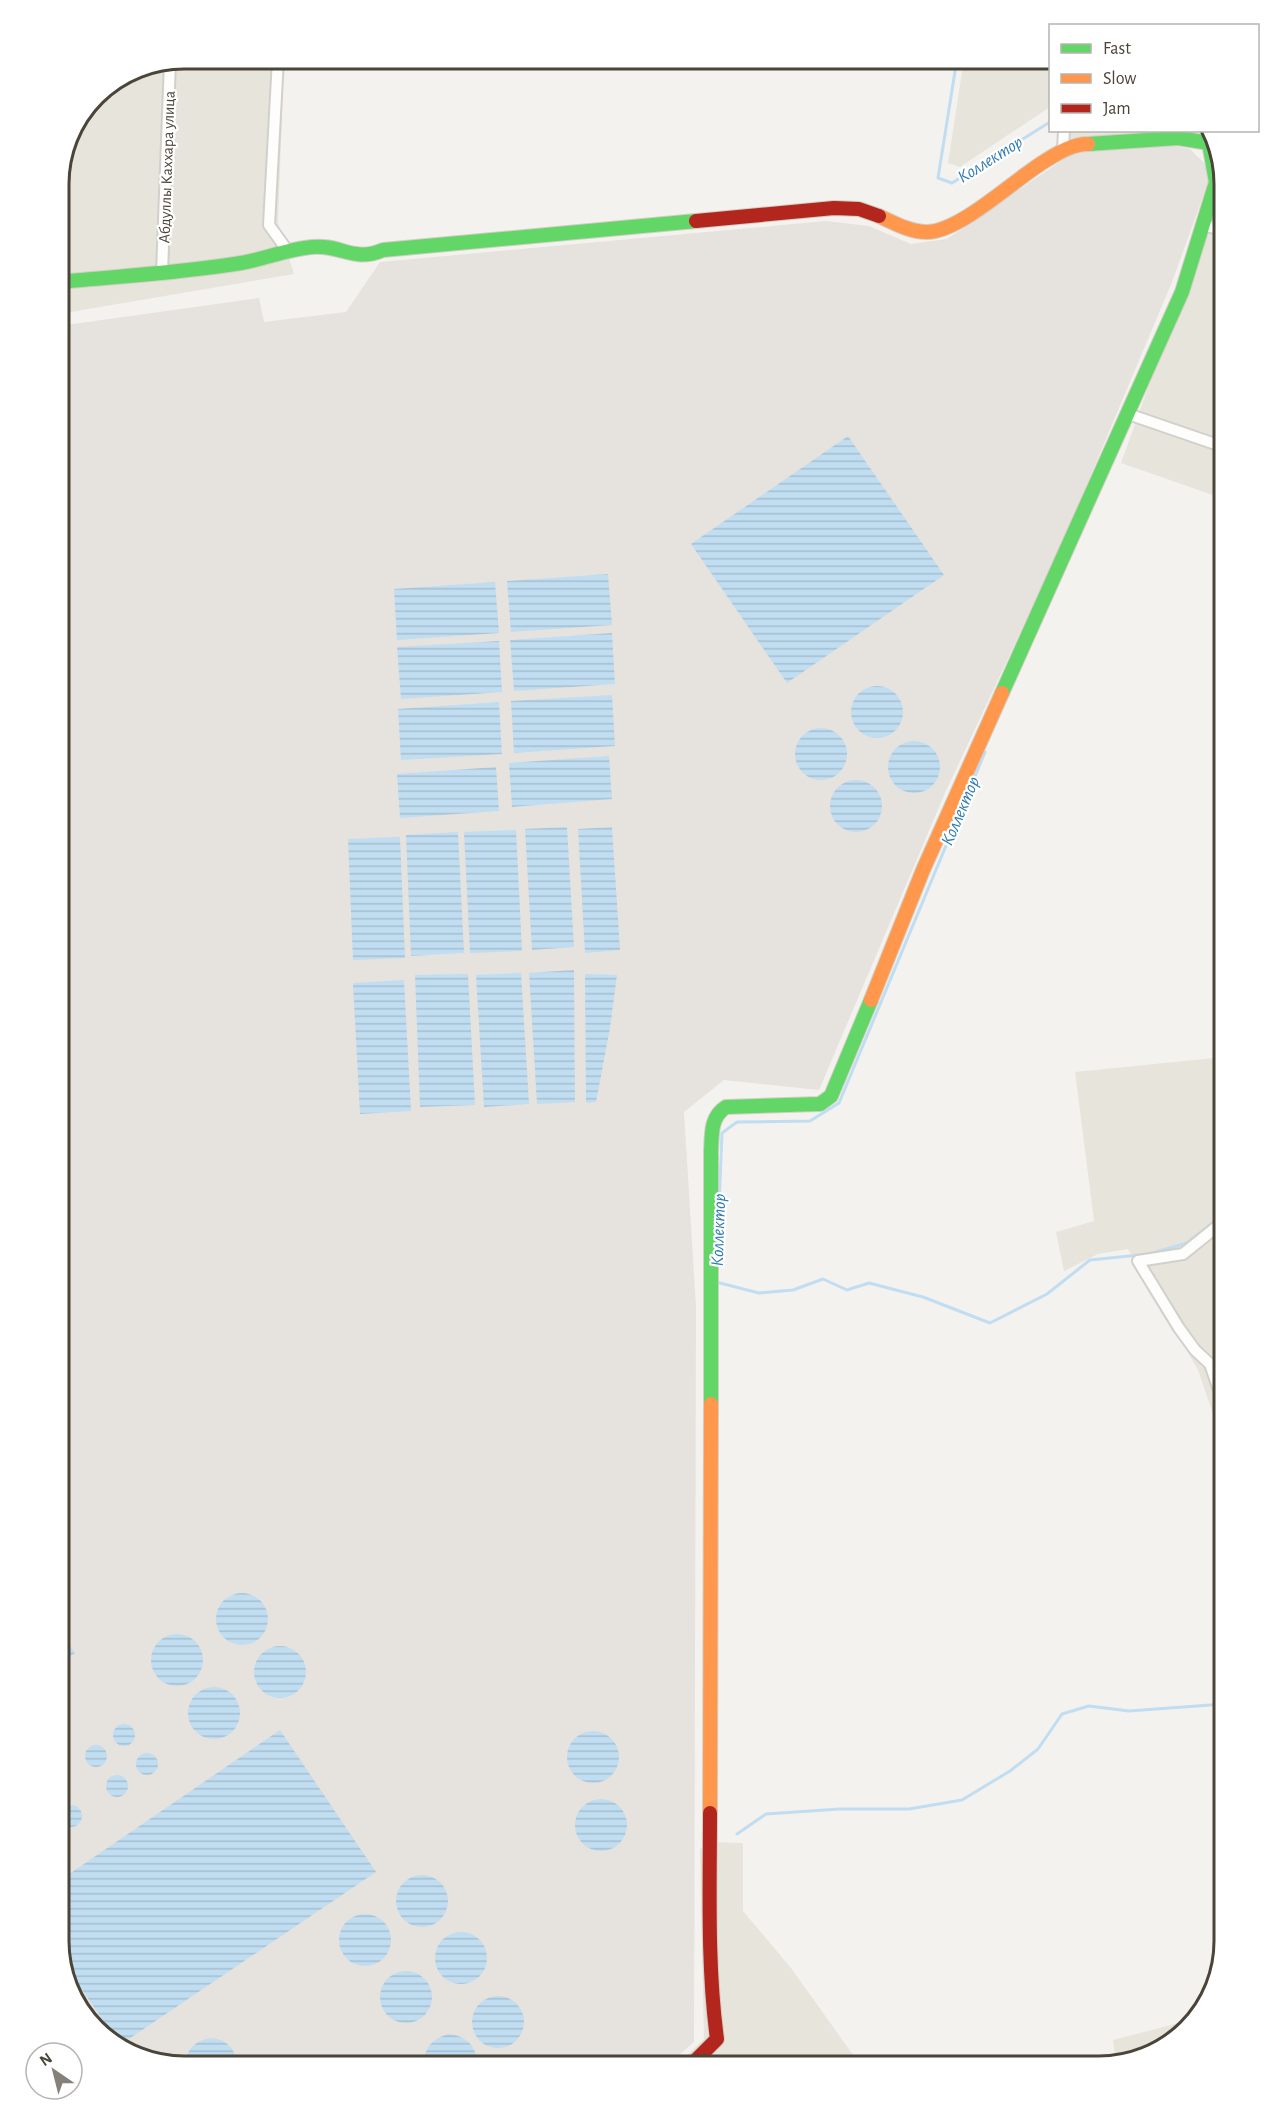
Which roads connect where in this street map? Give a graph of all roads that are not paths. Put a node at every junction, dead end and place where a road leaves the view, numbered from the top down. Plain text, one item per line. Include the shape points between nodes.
1 (277, 69) edge
2 (170, 70) edge
3 (1064, 132) edge
4 (1205, 140) edge
5 (1063, 150) junction
6 (1214, 188) edge
7 (1202, 225) junction
8 (1214, 228) edge
9 (287, 250) junction
10 (162, 273) junction
11 (69, 281) edge
12 (1128, 414) junction
13 (1214, 444) edge
14 (1214, 1229) edge
15 (1214, 1376) edge
16 (700, 2056) edge

1 - 9 street via 269,225
2 - 10 street, Абдуллы Каххара улица
3 - 5 street
4 - 5 street via 1178,138 1080,144
5 - 9 street via 967,217 935,231 908,228 860,210 834,208 383,250 367,256 328,246
6 - 7 street
7 - 8 street
7 - 12 street via 1182,292
9 - 10 street via 243,263
10 - 11 street
12 - 13 street
12 - 16 street via 923,870 831,1096 820,1104 726,1107 718,1111 713,1124 710,1960 717,2039
14 - 15 street via 1184,1254 1138,1261 1179,1328 1210,1364

